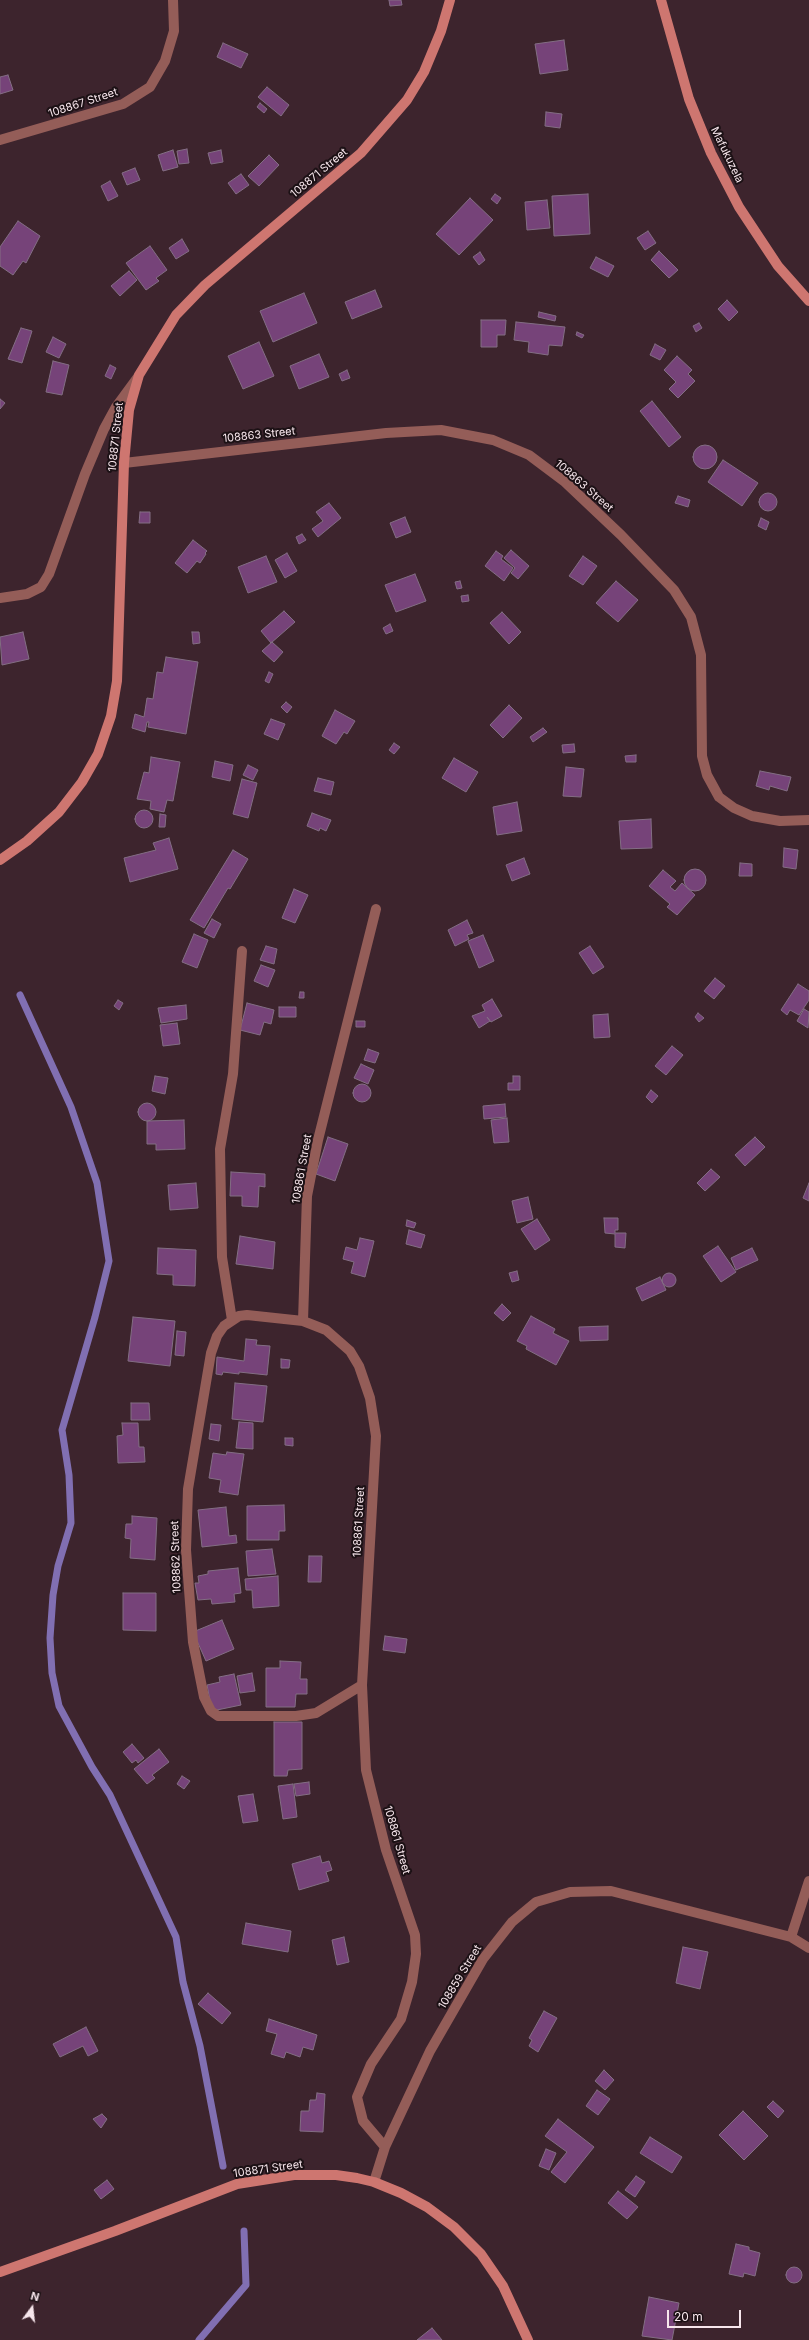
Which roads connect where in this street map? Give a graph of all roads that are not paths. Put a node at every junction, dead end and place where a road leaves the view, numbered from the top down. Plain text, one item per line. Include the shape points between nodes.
1 (173, 0) edge
2 (450, 0) edge
3 (661, 0) edge
4 (0, 140) edge
5 (809, 301) edge
6 (139, 375) junction
7 (124, 463) junction
8 (0, 598) edge
9 (809, 820) edge
10 (0, 860) edge
11 (376, 909) dead end
12 (242, 951) dead end
13 (232, 1320) junction
14 (303, 1321) junction
15 (362, 1685) junction
16 (809, 1881) edge
17 (791, 1937) junction
18 (809, 1948) edge
19 (385, 2147) junction
20 (374, 2182) junction
21 (0, 2272) edge
22 (528, 2340) edge

1 - 4 street, 108867 Street via 174,31 165,61 150,87 123,104
2 - 6 street, 108871 Street via 441,31 424,72 407,100 361,153 205,285 176,315
3 - 5 street, Mafukuzela via 689,99 711,153 739,207 774,259
6 - 7 street, 108871 Street via 129,410
6 - 8 street via 104,429 49,574 41,587 27,594
7 - 9 street, 108863 Street via 356,436 441,430 493,440 529,455 565,482 621,535 674,590 691,616 700,655 702,756 707,775 719,797 734,808 752,816 780,821
7 - 10 street, 108871 Street via 117,681 111,716 98,754 82,782 59,812 27,841
11 - 14 street, 108861 Street via 318,1140 307,1196
12 - 13 street via 233,1074 220,1149 222,1257
13 - 14 street via 247,1315
13 - 15 street, 108862 Street via 217,1336 211,1353 188,1489 186,1550 193,1642 204,1697 211,1711 218,1716 296,1716 316,1713
14 - 15 street, 108861 Street via 326,1330 350,1351 359,1366 370,1398 376,1436
15 - 19 street, 108861 Street via 366,1770 386,1850 415,1935 416,1954 412,1982 401,2019 372,2064 357,2098 363,2121
16 - 17 street
17 - 18 street, 108859 Street
17 - 19 street, 108859 Street via 611,1891 570,1892 536,1902 512,1922 483,1959 430,2051
19 - 20 street, 108859 Street
20 - 21 street, 108871 Street via 336,2175 294,2175 237,2184
20 - 22 street, 108871 Street via 427,2207 454,2227 481,2254 503,2286

